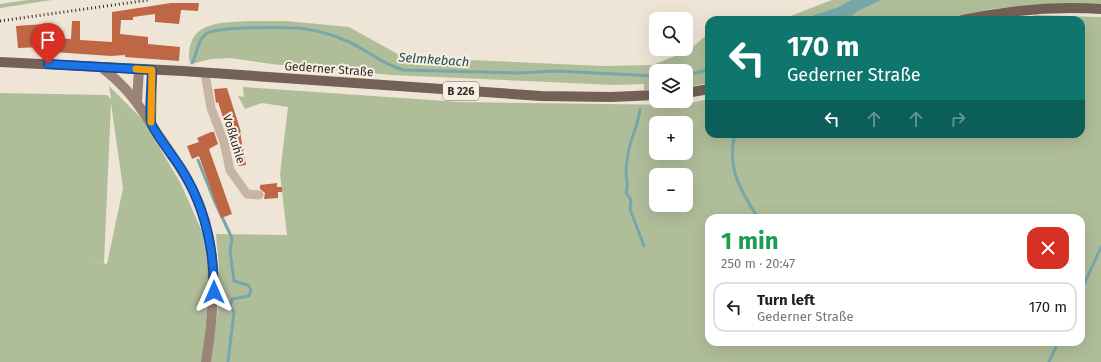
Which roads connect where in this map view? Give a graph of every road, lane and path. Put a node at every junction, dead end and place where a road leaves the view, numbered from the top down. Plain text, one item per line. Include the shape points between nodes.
1 (1101, 9) edge
2 (987, 16) edge
3 (0, 62) edge
4 (101, 67) junction
5 (139, 69) junction
6 (152, 70) junction
7 (205, 73) junction
8 (705, 90) edge
9 (693, 92) edge
10 (649, 95) edge
11 (137, 101) junction
12 (151, 123) junction
13 (260, 195) dead end
14 (206, 362) edge

1 - 2 main road via 1024,10
3 - 4 main road, Gederner Straße / B 226
4 - 5 main road, Gederner Straße / B 226
4 - 11 main road via 119,80
5 - 6 main road, Gederner Straße / B 226
5 - 11 main road
6 - 7 main road, Gederner Straße / B 226
6 - 12 main road
7 - 10 main road, Gederner Straße / B 226 via 541,96
7 - 13 street, Voßkuhle via 211,108 232,173 247,194
8 - 9 main road
11 - 12 main road
12 - 14 main road via 186,178 199,204 207,229 214,271 214,292

